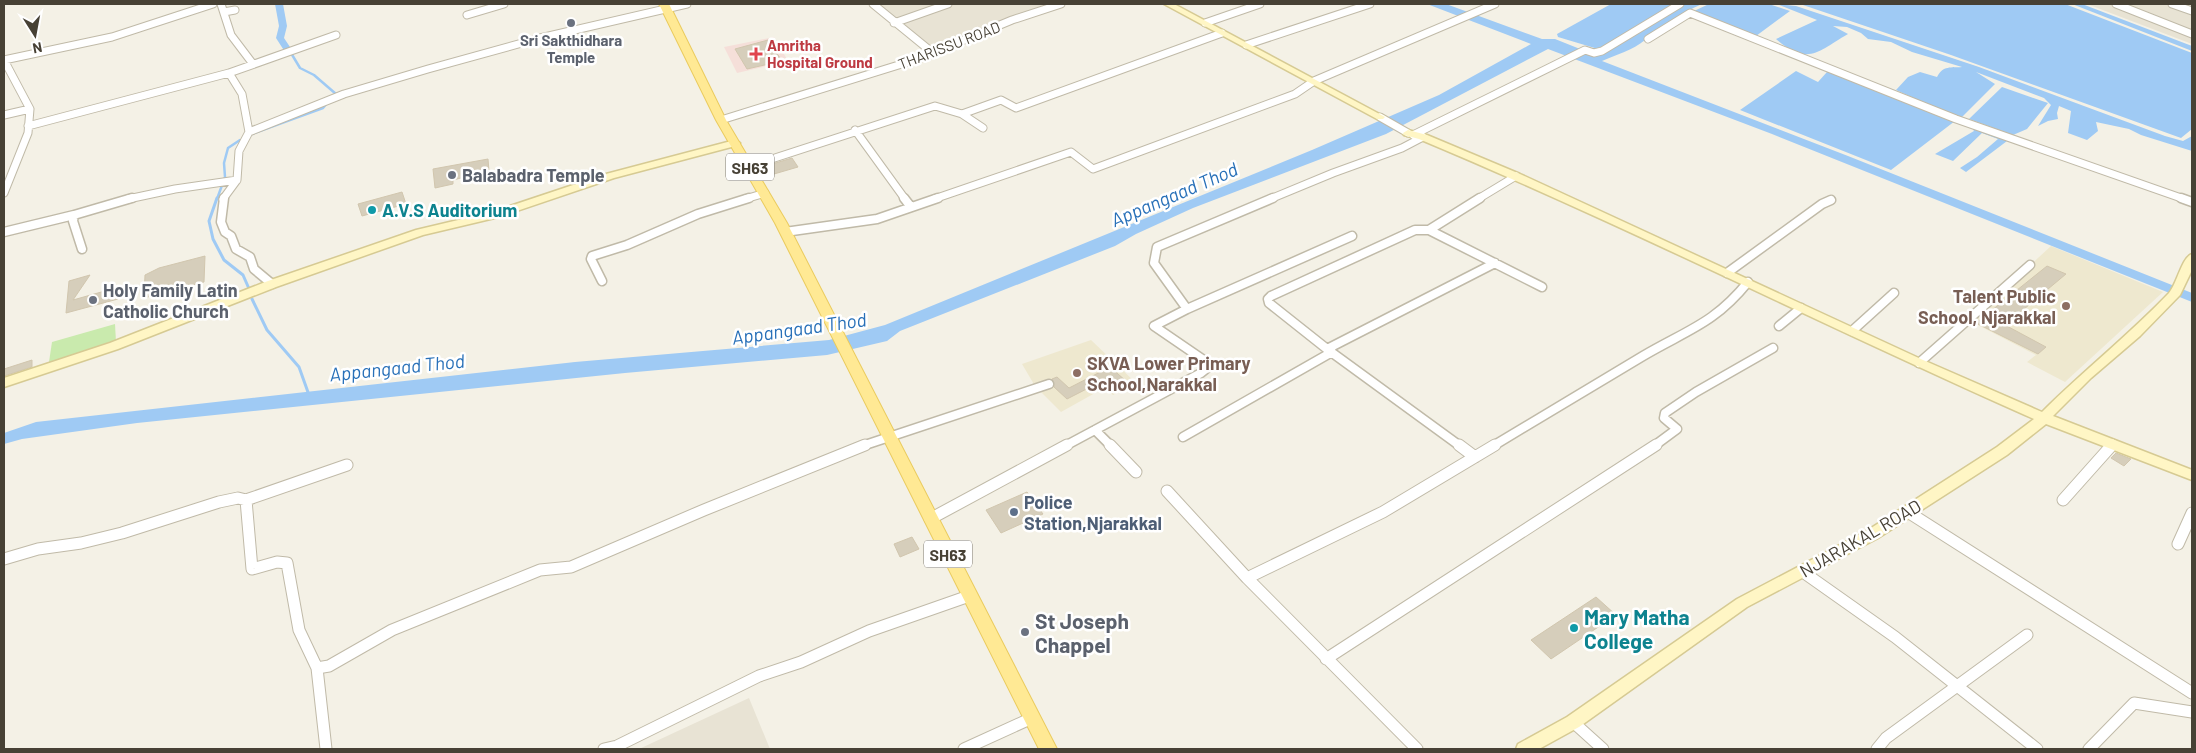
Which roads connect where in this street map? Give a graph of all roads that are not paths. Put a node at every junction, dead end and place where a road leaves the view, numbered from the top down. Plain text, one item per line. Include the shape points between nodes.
1 (213, 4) edge
2 (221, 4) edge
3 (504, 4) edge
4 (687, 4) edge
5 (872, 4) edge
6 (948, 4) edge
7 (1061, 4) edge
8 (1168, 4) edge
9 (1260, 4) edge
10 (1370, 4) edge
11 (1495, 4) edge
12 (1680, 4) edge
13 (2116, 4) edge
14 (2172, 4) edge
15 (198, 6) edge
16 (666, 6) edge
17 (235, 10) dead end
18 (2192, 11) edge
19 (224, 12) junction
20 (467, 15) dead end
21 (1458, 18) joint
22 (894, 23) junction
23 (1205, 23) junction
24 (1222, 33) junction
25 (2192, 34) edge
26 (336, 35) dead end
27 (1648, 39) dead end
28 (1246, 45) junction
29 (1584, 50) joint
30 (932, 53) junction
31 (253, 64) junction
32 (229, 73) junction
33 (1314, 81) junction
34 (30, 109) junction
35 (962, 114) junction
36 (4, 115) edge
37 (1380, 117) joint
38 (721, 120) junction
39 (28, 126) junction
40 (983, 128) dead end
41 (855, 130) junction
42 (249, 132) junction
43 (1414, 135) junction
44 (735, 143) junction
45 (750, 166) junction
46 (1516, 176) junction
47 (237, 180) junction
48 (4, 193) edge
49 (765, 193) junction
50 (1831, 200) dead end
51 (2192, 202) edge
52 (911, 207) junction
53 (74, 215) junction
54 (1429, 230) junction
55 (4, 232) edge
56 (786, 232) junction
57 (1352, 236) dead end
58 (82, 249) dead end
59 (2192, 258) edge
60 (1495, 263) junction
61 (2030, 265) dead end
62 (1727, 273) junction
63 (602, 281) dead end
64 (1748, 282) junction
65 (272, 284) junction
66 (1542, 287) dead end
67 (1894, 293) dead end
68 (1800, 308) junction
69 (1187, 309) junction
70 (1779, 326) dead end
71 (1852, 331) junction
72 (1773, 348) dead end
73 (1330, 350) junction
74 (1919, 363) junction
75 (4, 383) edge
76 (1049, 384) dead end
77 (2044, 418) junction
78 (1095, 430) junction
79 (888, 436) junction
80 (1183, 437) dead end
81 (2113, 444) junction
82 (1474, 457) junction
83 (347, 465) dead end
84 (1136, 472) dead end
85 (2192, 475) edge
86 (1168, 491) dead end
87 (246, 500) junction
88 (2063, 500) dead end
89 (1908, 512) junction
90 (2192, 513) edge
91 (930, 519) junction
92 (2178, 544) dead end
93 (4, 560) edge
94 (1803, 572) junction
95 (1247, 578) junction
96 (970, 596) junction
97 (2027, 635) dead end
98 (1326, 659) junction
99 (317, 668) junction
100 (1957, 686) junction
101 (2192, 694) edge
102 (2192, 712) edge
103 (1032, 718) junction
104 (1573, 722) junction
105 (326, 749) edge
106 (604, 749) edge
107 (964, 749) edge
108 (1048, 749) edge
109 (1417, 749) edge
110 (1524, 749) edge
111 (1603, 749) edge
112 (1877, 749) edge
113 (2037, 749) edge
114 (2089, 749) edge

1 - 15 street
2 - 19 street
3 - 20 street
4 - 16 street
5 - 22 street
6 - 22 street
7 - 30 street, THARISSU ROAD
8 - 23 street
9 - 23 street
10 - 28 street
11 - 21 street
12 - 29 street via 1602,50 1594,53
13 - 25 street
14 - 18 street
15 - 34 street via 112,37 4,60 11,81
16 - 38 main road, SH63
16 - 42 street via 540,38 340,96
17 - 19 street
19 - 31 street via 230,35
21 - 33 street
22 - 30 street
23 - 24 street
24 - 28 street
24 - 35 street via 1016,108 1001,100
26 - 31 street
27 - 51 street via 1690,12 1956,118
28 - 33 street
29 - 43 street
30 - 38 street, THARISSU ROAD via 846,83
31 - 32 street
32 - 39 street
32 - 42 street via 242,94
33 - 37 street
33 - 52 street via 1273,103 1093,169 1071,152
34 - 36 street
34 - 39 street
35 - 40 street
35 - 41 street via 935,106
37 - 43 street
38 - 44 main road, SH63
39 - 48 street
41 - 45 street
41 - 52 street
42 - 47 street via 239,151
43 - 46 street
43 - 69 street via 1402,148 1333,173 1157,247 1154,263
44 - 45 main road, SH63
44 - 65 street via 610,176 495,215 420,232
45 - 49 main road, SH63
46 - 54 street
46 - 62 street
47 - 53 street via 104,205
47 - 65 street via 225,194 221,222 236,249 250,257 258,273
49 - 56 main road, SH63
49 - 63 street via 681,220 592,256
50 - 62 street
52 - 56 street via 877,219
53 - 55 street
53 - 58 street
54 - 60 street
54 - 73 street via 1414,230 1268,299
56 - 79 main road, SH63
57 - 69 street
59 - 77 street, NJARAKAL ROAD via 2175,290 2136,333
60 - 66 street
60 - 73 street
61 - 74 street
62 - 64 street
64 - 68 street
64 - 82 street via 1730,306 1711,322 1662,345
65 - 75 street via 123,342
67 - 71 street
68 - 70 street
68 - 71 street
69 - 78 street via 1154,326 1211,365
71 - 74 street
72 - 98 street via 1665,413 1664,418 1677,429 1667,438
73 - 80 street
73 - 82 street
74 - 77 street
76 - 79 street
77 - 81 street
77 - 89 street, NJARAKAL ROAD via 2002,452
78 - 84 street
78 - 91 street
79 - 91 main road, SH63
79 - 99 street via 571,567 540,570 392,630 329,666
81 - 85 street
81 - 88 street
82 - 95 street via 1383,512
83 - 87 street
86 - 95 street
87 - 93 street via 238,498 219,502 122,533 38,549
87 - 99 street via 252,570 277,562 287,563 304,649
89 - 94 street, NJARAKAL ROAD
89 - 101 street
90 - 92 street
91 - 96 main road, SH63
94 - 100 street via 1896,637
94 - 104 street, NJARAKAL ROAD via 1742,603
95 - 98 street
96 - 103 main road, SH63
96 - 106 street via 945,608 870,631 782,670 759,676 617,746
97 - 100 street
98 - 109 street
99 - 105 street
100 - 112 street via 1886,738
100 - 113 street
102 - 114 street via 2134,704
103 - 107 street
103 - 108 main road, SH63
104 - 110 street, NJARAKAL ROAD
104 - 111 street

